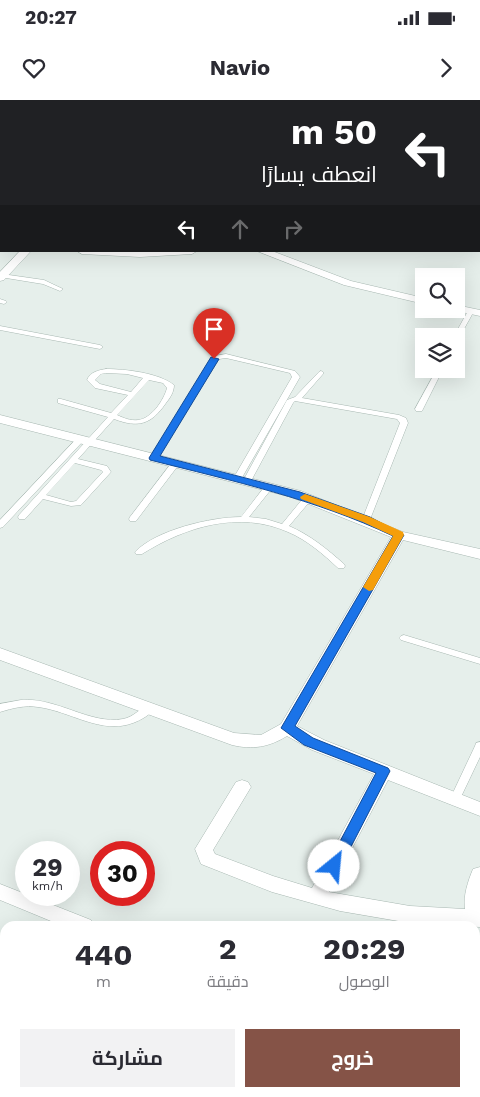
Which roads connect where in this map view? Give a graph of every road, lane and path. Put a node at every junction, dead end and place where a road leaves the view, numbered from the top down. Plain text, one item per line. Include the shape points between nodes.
1 (50, 100) edge
2 (66, 100) edge
3 (25, 252) edge
4 (101, 252) edge
5 (175, 252) edge
6 (265, 252) edge
7 (2, 274) edge
8 (60, 289) dead end
9 (415, 299) edge
10 (475, 312) edge
11 (0, 328) edge
12 (463, 328) edge
13 (100, 346) dead end
14 (321, 373) dead end
15 (147, 378) junction
16 (435, 378) edge
17 (132, 394) junction
18 (298, 398) junction
19 (61, 401) dead end
20 (419, 409) dead end
21 (112, 417) junction
22 (0, 419) edge
23 (86, 440) junction
24 (154, 458) junction
25 (73, 460) junction
26 (176, 463) junction
27 (242, 480) junction
28 (269, 487) junction
29 (40, 496) junction
30 (308, 498) junction
31 (22, 517) dead end
32 (132, 519) dead end
33 (243, 520) junction
34 (366, 520) junction
35 (0, 525) edge
36 (284, 527) junction
37 (399, 535) junction
38 (139, 552) dead end
39 (480, 554) edge
40 (341, 566) dead end
41 (404, 638) dead end
42 (0, 654) edge
43 (480, 661) edge
44 (0, 708) edge
45 (150, 708) junction
46 (287, 728) junction
47 (480, 746) edge
48 (384, 771) junction
49 (242, 788) dead end
50 (455, 799) junction
51 (480, 809) edge
52 (480, 875) edge
53 (0, 892) edge
54 (317, 897) junction
55 (479, 918) edge
56 (72, 921) edge

1 - 2 street
3 - 7 street
4 - 5 street
6 - 9 street via 348,283
7 - 8 lane via 44,282
10 - 12 lane
11 - 13 lane
14 - 18 lane
15 - 17 lane
15 - 17 lane via 107,370 92,377 98,386
15 - 21 lane via 165,382 171,387 155,414 134,423
16 - 20 lane
17 - 21 lane
18 - 27 lane via 290,402
18 - 34 lane via 403,420
19 - 21 lane
21 - 23 lane
22 - 23 street
23 - 24 street
23 - 25 lane
23 - 35 lane
24 - 26 street
24 - 27 lane via 217,357 226,356 293,372 296,377
25 - 29 lane
25 - 29 lane via 104,468 107,472 78,503
26 - 27 street
26 - 32 lane
27 - 28 street
28 - 30 street
28 - 33 lane
29 - 31 lane
30 - 34 street
30 - 36 lane
33 - 36 lane
33 - 38 lane via 214,521 186,527
34 - 37 street
36 - 40 lane via 306,538
37 - 39 street
37 - 46 street
41 - 43 lane
42 - 45 street
44 - 45 lane via 41,704 117,725 136,720
45 - 46 street via 249,744 266,741
46 - 48 street via 308,741
47 - 50 lane
48 - 50 street
48 - 54 street
49 - 54 street via 204,849 208,859
50 - 51 street
52 - 55 street via 472,902
53 - 56 street
54 - 55 street via 414,916

